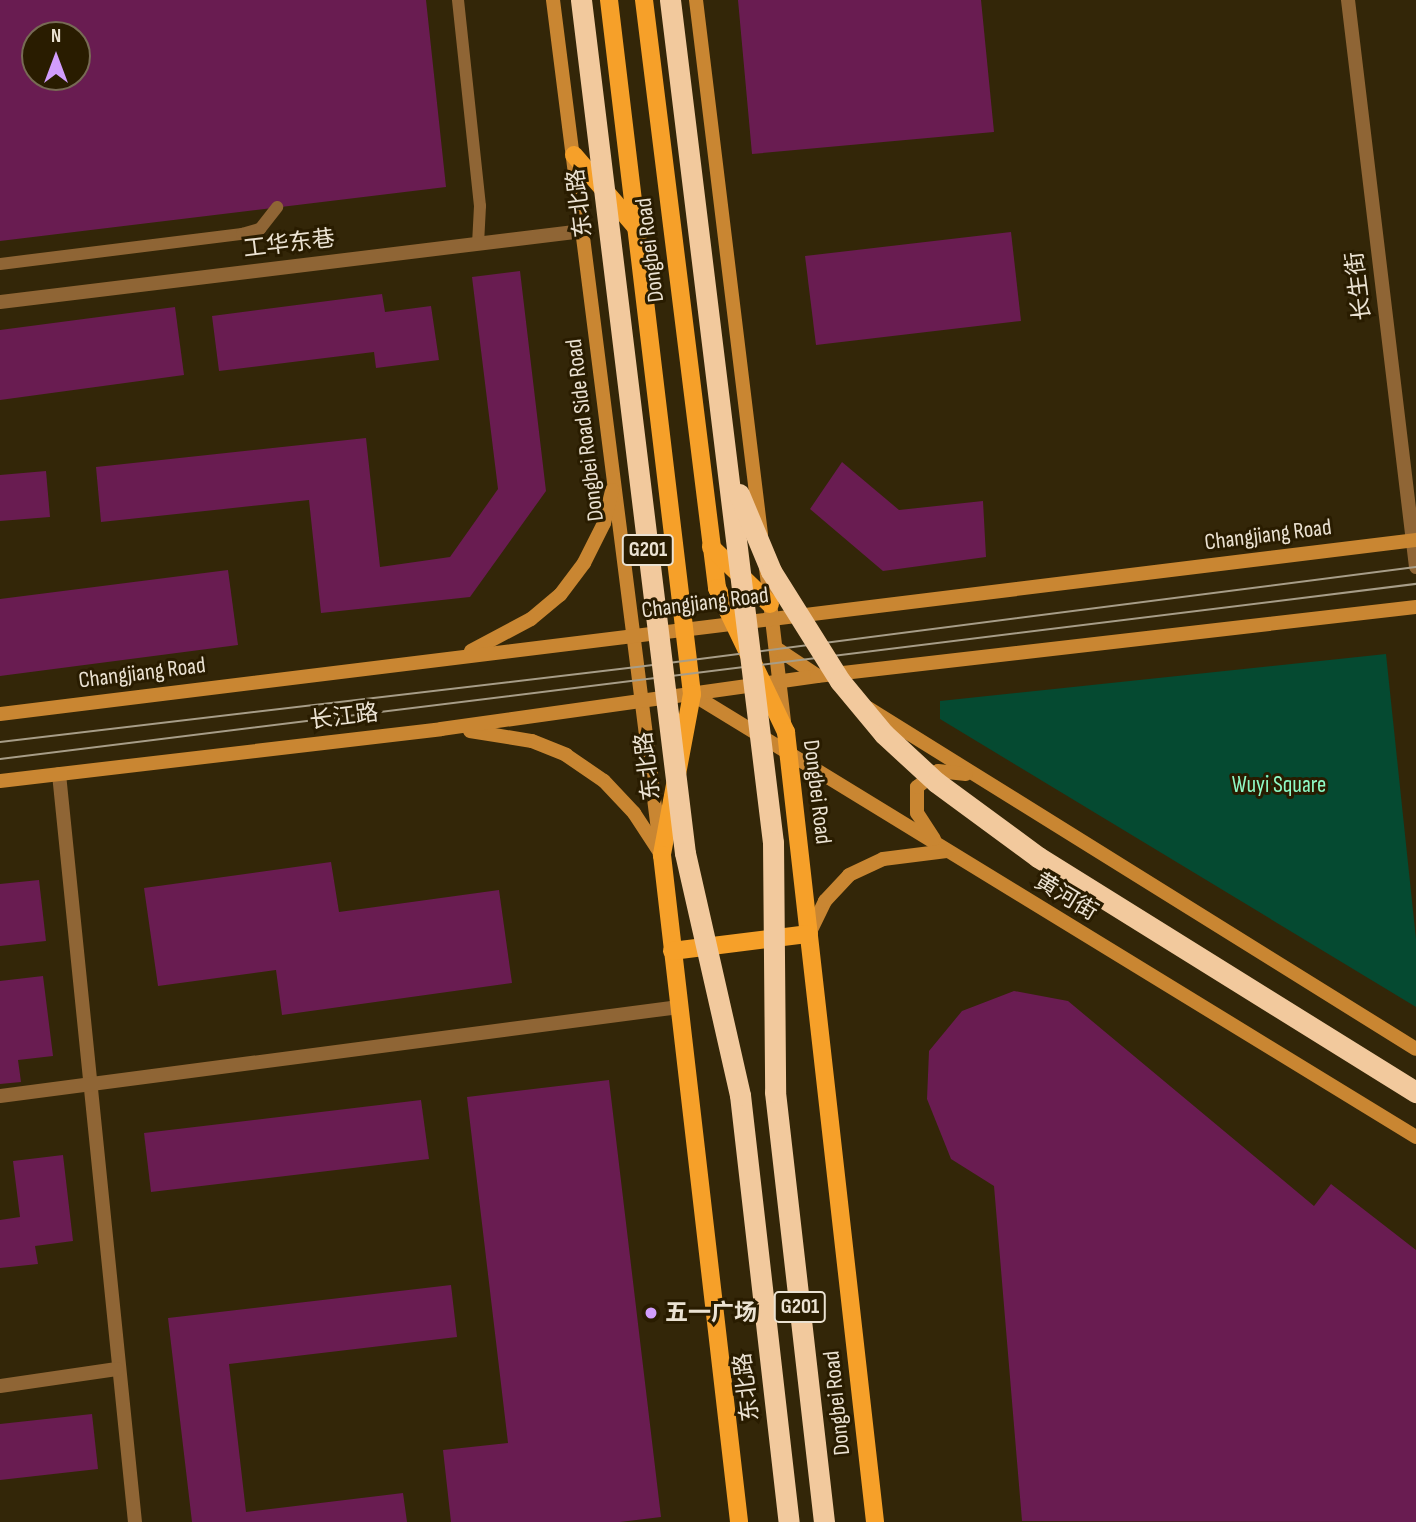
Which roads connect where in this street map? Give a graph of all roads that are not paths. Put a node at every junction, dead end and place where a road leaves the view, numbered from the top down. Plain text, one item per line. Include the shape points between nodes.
1 (458, 0) edge
2 (554, 0) edge
3 (581, 0) edge
4 (609, 0) edge
5 (644, 0) edge
6 (670, 0) edge
7 (696, 0) edge
8 (1348, 0) edge
9 (574, 155) junction
10 (276, 207) dead end
11 (636, 228) junction
12 (583, 231) junction
13 (478, 244) junction
14 (0, 264) edge
15 (0, 302) edge
16 (726, 458) junction
17 (614, 478) junction
18 (1414, 540) edge
19 (711, 547) junction
20 (1416, 567) edge
21 (1416, 607) edge
22 (771, 611) junction
23 (732, 623) junction
24 (685, 629) junction
25 (633, 636) junction
26 (775, 649) junction
27 (455, 658) junction
28 (817, 676) junction
29 (771, 683) junction
30 (692, 694) junction
31 (641, 701) junction
32 (0, 714) edge
33 (441, 729) junction
34 (788, 753) junction
35 (59, 774) junction
36 (0, 781) edge
37 (988, 782) junction
38 (948, 851) junction
39 (662, 855) junction
40 (809, 934) junction
41 (672, 951) junction
42 (679, 1007) junction
43 (1416, 1049) edge
44 (90, 1084) junction
45 (1416, 1092) edge
46 (0, 1096) edge
47 (1416, 1138) edge
48 (117, 1369) junction
49 (0, 1386) edge
50 (135, 1522) edge
51 (739, 1522) edge
52 (789, 1522) edge
53 (824, 1522) edge
54 (875, 1522) edge

1 - 13 lane via 480,206
2 - 9 main road, Dongbei Road Side Road
3 - 52 highway, 东北路 / G201, bridge via 685,853 740,1095
4 - 11 main road, Dongbei Road
5 - 19 main road, Dongbei Road
6 - 16 highway, G201, bridge
7 - 22 main road
8 - 18 street, 长生街
9 - 11 main road
9 - 12 main road, Dongbei Road Side Road
10 - 14 lane via 260,229 242,234
11 - 24 main road, Dongbei Road
12 - 13 street, 工华东巷
12 - 17 main road, Dongbei Road Side Road
13 - 15 street, 工华东巷
16 - 45 highway, bridge via 766,559 803,626 884,734 936,782 1038,857
16 - 53 highway, G201, bridge via 773,842 775,1091
17 - 25 main road, Dongbei Road Side Road
17 - 27 main road via 604,523 584,563 560,595 497,640
18 - 20 street, 长生街
18 - 22 main road, Changjiang Road
19 - 22 main road
19 - 23 main road, Dongbei Road via 717,588
21 - 28 main road
22 - 23 main road, Changjiang Road
22 - 26 main road
23 - 24 main road, Changjiang Road
23 - 29 main road, Dongbei Road
24 - 25 main road, Changjiang Road
24 - 30 main road, Dongbei Road
25 - 27 main road, Changjiang Road
25 - 31 main road, Dongbei Road Side Road
26 - 28 main road
26 - 29 main road
27 - 32 main road, Changjiang Road
28 - 29 main road
28 - 37 main road
29 - 30 main road
29 - 34 main road, Dongbei Road
30 - 31 main road, 长江路
30 - 34 main road, 黄河街
30 - 39 main road, Dongbei Road
31 - 33 main road, 长江路
31 - 39 main road, Dongbei Road Side Road
33 - 35 main road, 长江路
33 - 39 main road via 532,741 566,755 604,781 634,813
34 - 38 main road, 黄河街
34 - 40 main road, Dongbei Road
35 - 36 main road, 长江路
35 - 44 street
37 - 38 main road via 950,770 937,771 918,787 917,813
37 - 43 main road
38 - 40 main road via 883,859 849,875 825,901
38 - 47 main road, 黄河街
39 - 41 main road, Dongbei Road
40 - 41 main road
40 - 54 main road, Dongbei Road
41 - 42 main road, Dongbei Road
42 - 44 street
42 - 51 main road, Dongbei Road
44 - 46 street
44 - 48 street
48 - 49 street
48 - 50 street

